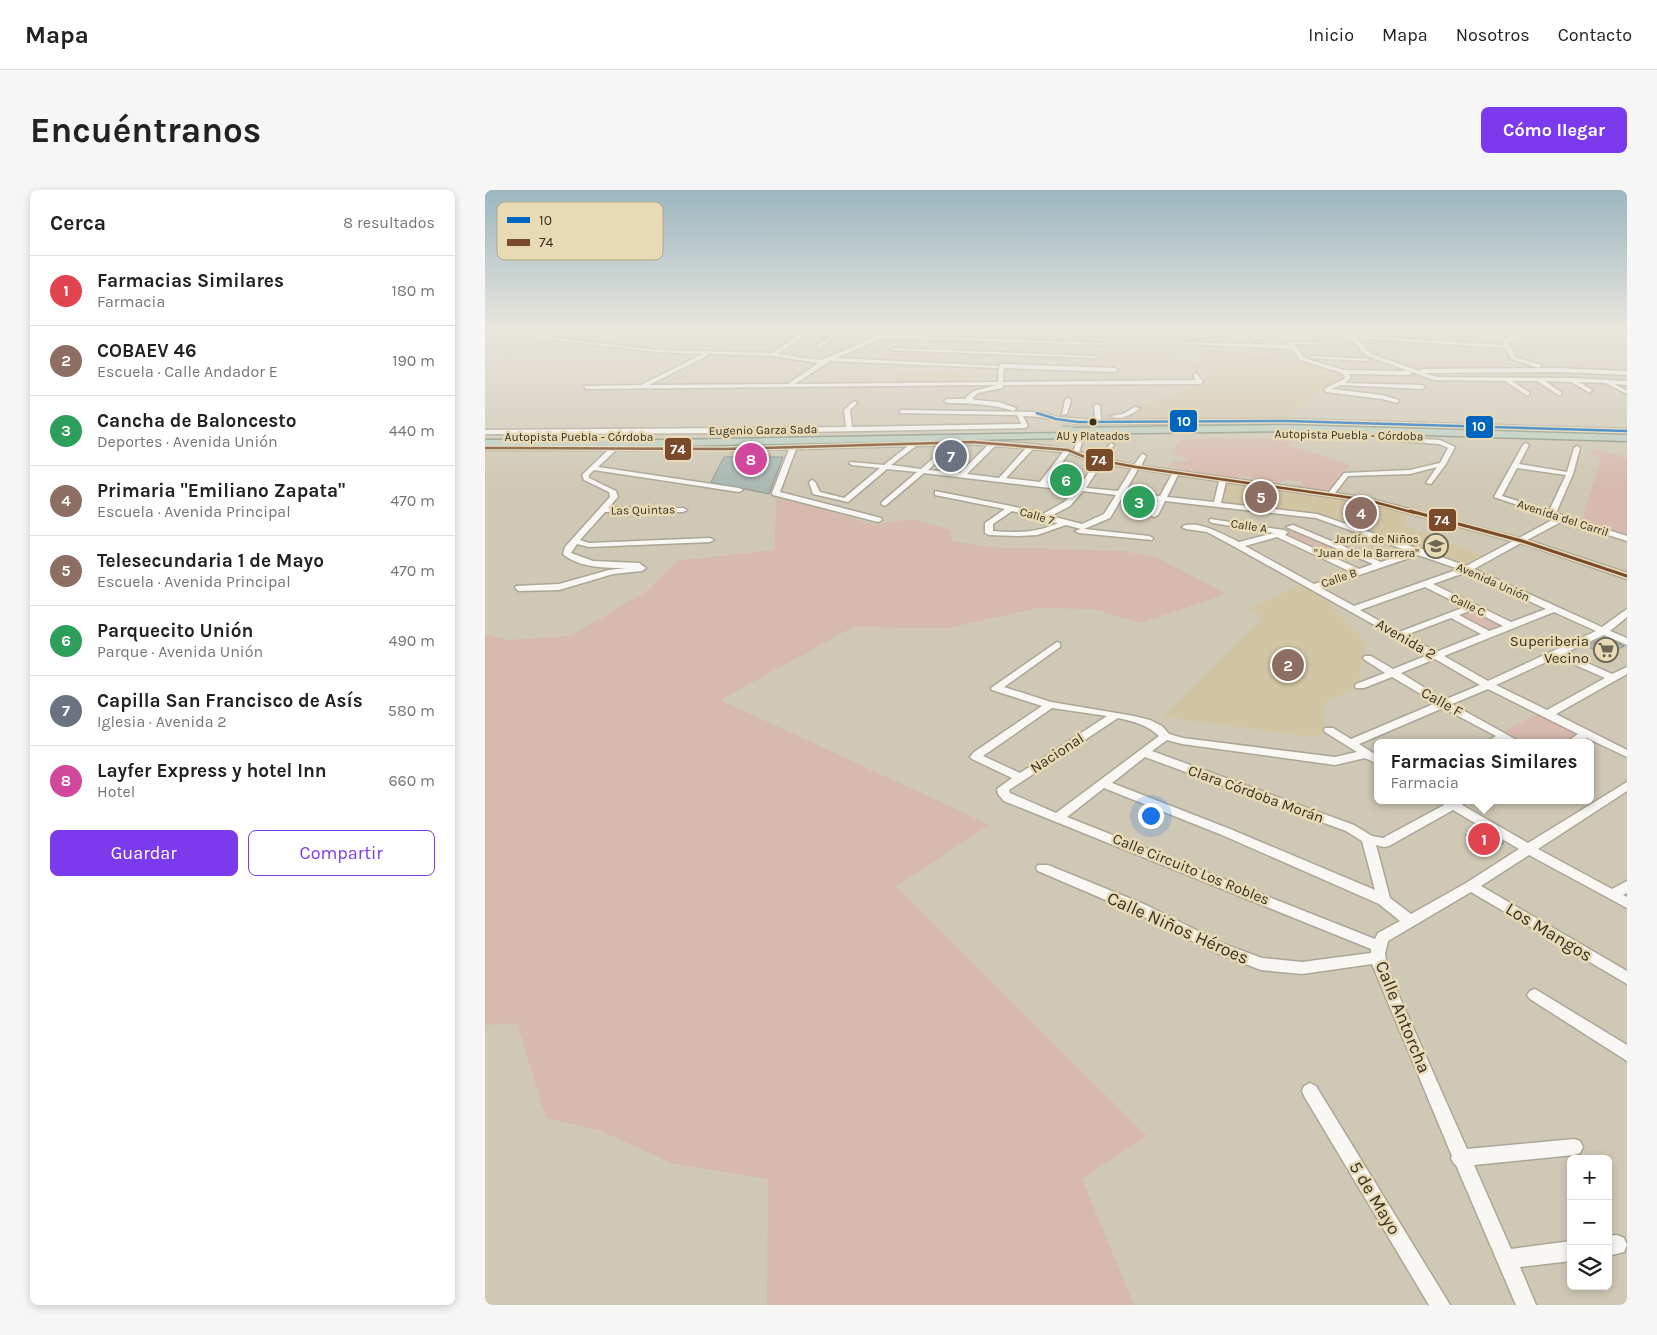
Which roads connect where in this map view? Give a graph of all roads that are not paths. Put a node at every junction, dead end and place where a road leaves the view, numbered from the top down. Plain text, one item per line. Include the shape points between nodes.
1 (651, 382) edge
2 (680, 382) edge
3 (794, 382) edge
4 (1197, 382) edge
5 (1343, 382) edge
6 (1510, 382) edge
7 (1542, 382) edge
8 (1575, 382) edge
9 (1606, 382) joint
10 (1627, 383) edge
11 (1001, 384) junction
12 (1341, 384) junction
13 (790, 385) junction
14 (586, 387) dead end
15 (641, 387) junction
16 (687, 387) junction
17 (1422, 387) dead end
18 (1590, 391) dead end
19 (1626, 393) dead end
20 (1527, 394) dead end
21 (1560, 394) dead end
22 (1068, 400) dead end
23 (947, 401) dead end
24 (1397, 401) dead end
25 (973, 402) junction
26 (854, 403) dead end
27 (917, 405) dead end
28 (1097, 406) dead end
29 (1137, 408) dead end
30 (901, 412) dead end
31 (919, 412) junction
32 (949, 413) junction
33 (985, 413) junction
34 (1019, 413) junction
35 (1029, 413) junction
36 (1039, 414) junction
37 (1063, 414) junction
38 (1098, 418) junction
39 (1392, 423) junction
40 (992, 426) junction
41 (952, 427) junction
42 (849, 428) junction
43 (918, 428) junction
44 (1424, 431) junction
45 (1627, 431) edge
46 (485, 432) edge
47 (1070, 434) junction
48 (1397, 436) junction
49 (485, 437) edge
50 (1627, 438) edge
51 (955, 442) junction
52 (485, 443) edge
53 (915, 443) junction
54 (994, 443) junction
55 (1627, 443) edge
56 (875, 444) junction
57 (1111, 445) dead end
58 (1526, 445) dead end
59 (1031, 446) junction
60 (793, 447) junction
61 (485, 448) edge
62 (615, 448) junction
63 (1577, 448) dead end
64 (1072, 451) junction
65 (1143, 456) dead end
66 (1099, 461) junction
67 (1443, 464) junction
68 (1516, 466) junction
69 (886, 467) junction
70 (1136, 467) junction
71 (592, 468) junction
72 (924, 472) junction
73 (1175, 474) junction
74 (1569, 474) junction
75 (963, 475) junction
76 (1002, 479) junction
77 (1223, 480) junction
78 (812, 482) dead end
79 (1043, 483) junction
80 (1429, 483) dead end
81 (1082, 488) junction
82 (739, 490) dead end
83 (1122, 492) junction
84 (938, 494) dead end
85 (1331, 494) junction
86 (1162, 497) junction
87 (885, 504) dead end
88 (1216, 505) junction
89 (1011, 508) junction
90 (604, 510) junction
91 (683, 510) dead end
92 (1552, 513) junction
93 (1300, 514) junction
94 (1153, 515) dead end
95 (1042, 518) junction
96 (1562, 518) junction
97 (878, 520) dead end
98 (1063, 523) junction
99 (1211, 525) junction
100 (1186, 527) dead end
101 (1055, 528) junction
102 (1284, 531) junction
103 (1149, 538) dead end
104 (1627, 539) edge
105 (710, 540) dead end
106 (1522, 541) junction
107 (575, 542) junction
108 (1238, 545) junction
109 (1421, 551) junction
110 (1382, 565) junction
111 (1467, 569) junction
112 (1359, 572) junction
113 (1627, 576) edge
114 (1426, 584) junction
115 (1314, 587) junction
116 (519, 588) dead end
117 (1473, 607) junction
118 (1354, 609) junction
119 (1553, 609) junction
120 (1627, 612) edge
121 (1452, 615) junction
122 (1511, 626) junction
123 (1602, 632) junction
124 (1399, 635) junction
125 (1489, 635) junction
126 (1627, 642) edge
127 (1057, 645) dead end
128 (1557, 653) junction
129 (1437, 656) junction
130 (1368, 658) dead end
131 (1627, 670) edge
132 (1392, 673) junction
133 (1612, 678) junction
134 (1488, 685) junction
135 (1360, 686) dead end
136 (1444, 704) junction
137 (1050, 705) junction
138 (1547, 714) junction
139 (1116, 715) junction
140 (1329, 730) dead end
141 (1587, 734) junction
142 (1165, 736) junction
143 (1505, 737) junction
144 (1500, 739) edge
145 (1509, 739) edge
146 (1578, 739) edge
147 (1349, 744) junction
148 (1143, 752) junction
149 (1365, 754) junction
150 (1627, 754) edge
151 (1374, 759) edge
152 (1020, 777) junction
153 (1102, 783) junction
154 (1627, 786) edge
155 (1004, 794) joint
156 (1450, 804) edge
157 (1456, 804) edge
158 (1059, 817) junction
159 (1367, 839) junction
160 (1528, 849) junction
161 (1043, 868) dead end
162 (1471, 886) junction
163 (1627, 886) edge
164 (1613, 895) junction
165 (1383, 900) junction
166 (1627, 903) edge
167 (1411, 922) junction
168 (1378, 952) junction
169 (1627, 978) edge
170 (1535, 995) dead end
171 (1627, 1054) edge
172 (1310, 1091) dead end
173 (1574, 1147) dead end
174 (1460, 1158) junction
175 (1567, 1252) edge
176 (1507, 1259) junction
177 (1524, 1303) edge
178 (1440, 1305) edge

1 - 15 street
2 - 16 street
3 - 13 street
4 - 11 street
5 - 12 street
6 - 20 street
7 - 21 street
8 - 18 street
9 - 10 street
9 - 19 street
11 - 13 street
11 - 25 street via 971,395 968,398
12 - 17 street
12 - 24 street via 1325,389
13 - 16 street
14 - 15 street
15 - 16 street
22 - 37 street
23 - 25 street
25 - 35 street
26 - 42 street via 847,410
27 - 31 street
28 - 38 street
29 - 38 street via 1124,416
30 - 31 street
31 - 32 street
31 - 43 street
32 - 33 street
32 - 41 street
33 - 34 street
33 - 40 street
34 - 35 street
34 - 40 street, Eugenio Garza Sada via 1025,426
35 - 36 street
35 - 64 street via 1066,426
36 - 37 street
36 - 38 street via 1066,421
37 - 38 street
38 - 39 street
39 - 44 street
39 - 45 street
40 - 41 street, Eugenio Garza Sada
41 - 43 street, Eugenio Garza Sada
42 - 43 street, Eugenio Garza Sada via 883,425
42 - 46 street, Eugenio Garza Sada via 737,432
44 - 47 highway, Autopista Puebla - Córdoba via 1286,428
44 - 50 highway, Autopista Puebla - Córdoba
47 - 48 highway, Autopista Puebla - Córdoba
47 - 49 highway, Autopista Puebla - Córdoba
47 - 52 highway, Autopista Puebla - Córdoba via 670,443
47 - 64 street
48 - 55 highway, Autopista Puebla - Córdoba
48 - 67 street via 1401,440 1440,442 1452,447
51 - 53 street
51 - 54 street
51 - 72 street
53 - 56 street
53 - 69 street
54 - 59 street
54 - 75 street
56 - 60 street
56 - 69 street, Avenida Unión via 852,463
57 - 66 street
58 - 68 street
59 - 64 street
59 - 76 street
60 - 62 street
60 - 97 street via 776,493
61 - 62 street
62 - 71 street
63 - 74 street
64 - 66 street
64 - 79 street
65 - 70 street, Calle 7
66 - 70 street
66 - 81 street
67 - 80 street
67 - 85 street via 1410,472 1346,474
68 - 74 street
68 - 92 street, Avenida del Carril via 1498,497
69 - 72 street, Avenida Unión
69 - 78 street via 845,500 817,494
70 - 73 street
70 - 83 street, Calle 7
71 - 82 street
71 - 90 street, Las Quintas via 585,475 586,479 615,494
72 - 75 street, Avenida Unión
72 - 87 street
73 - 77 street
73 - 86 street
74 - 92 street
75 - 76 street, Avenida Unión
76 - 79 street, Avenida Unión
77 - 85 street
77 - 88 street
79 - 81 street, Avenida Unión
81 - 83 street, Avenida Unión
81 - 95 street via 1067,504
83 - 86 street, Avenida Unión
83 - 98 street, Calle 7 via 1107,516 1083,527
84 - 89 street, Calle 7
85 - 106 street via 1387,504
86 - 88 street, Avenida Unión
86 - 94 street
88 - 93 street, Avenida Unión
88 - 99 street
89 - 95 street, Calle 7
89 - 101 street via 989,522 989,533 1032,534
90 - 91 street, Las Quintas
90 - 107 street, Las Quintas
92 - 96 street, Avenida del Carril
93 - 102 street
93 - 109 street, Avenida Unión via 1328,519
95 - 98 street, Calle 7
96 - 104 street, Avenida del Carril
96 - 106 street
98 - 101 street
99 - 100 street, Avenida 2
99 - 102 street, Calle A
99 - 108 street, Avenida 2
101 - 103 street
102 - 108 street
102 - 110 street, Calle A
102 - 112 street
105 - 107 street via 589,545
106 - 111 street
106 - 113 street
107 - 116 street via 567,554 576,559 603,565 639,564 642,568 612,572 559,587
108 - 115 street, Avenida 2
109 - 110 street, Calle B
109 - 111 street, Avenida Unión
110 - 112 street, Calle B
111 - 114 street
111 - 119 street, Avenida Unión
112 - 115 street, Calle B
114 - 117 street, Calle C
114 - 118 street
115 - 118 street, Avenida 2
117 - 121 street
117 - 122 street, Calle C
118 - 124 street, Avenida 2
119 - 122 street
119 - 123 street, Avenida Unión
120 - 123 street
121 - 124 street
121 - 125 street
122 - 125 street
123 - 126 street, Avenida Unión
123 - 128 street
124 - 129 street, Avenida 2
125 - 129 street
127 - 137 street via 996,688
128 - 133 street
128 - 134 street
129 - 132 street
129 - 134 street, Avenida 2
130 - 132 street, Calle F
131 - 133 street
132 - 135 street
132 - 136 street, Calle F
133 - 138 street
134 - 136 street
134 - 138 street, Avenida 2
136 - 143 street, Calle F
136 - 147 street
137 - 139 street
137 - 152 street via 976,757
138 - 141 street, Avenida 2
139 - 142 street via 1136,719 1162,731
139 - 152 street, Nacional
140 - 147 street
141 - 146 street
141 - 150 street, Avenida 2
142 - 148 street
142 - 149 street via 1335,761
143 - 144 street
143 - 145 street, Calle F
147 - 149 street
148 - 153 street
148 - 159 street, Clara Córdoba Morán via 1351,828
149 - 151 street
152 - 155 street, Nacional via 1003,789
153 - 158 street
153 - 165 street
154 - 160 street, Calle Antorcha
155 - 158 street, Calle Circuito Los Robles
156 - 159 street via 1384,843
157 - 160 street
158 - 168 street, Calle Circuito Los Robles
159 - 165 street
160 - 162 street, Calle Antorcha
160 - 164 street
161 - 168 street, Calle Niños Héroes via 1261,964 1301,968
162 - 167 street, Calle Antorcha
162 - 169 street, Los Mangos
163 - 164 street
164 - 166 street
165 - 167 street
167 - 168 street, Calle Antorcha via 1383,937
168 - 174 street, Calle Antorcha via 1381,971
170 - 171 street
172 - 178 street, 5 de Mayo
173 - 174 street
174 - 176 street, Calle Antorcha
175 - 176 street
176 - 177 street, Calle Antorcha

